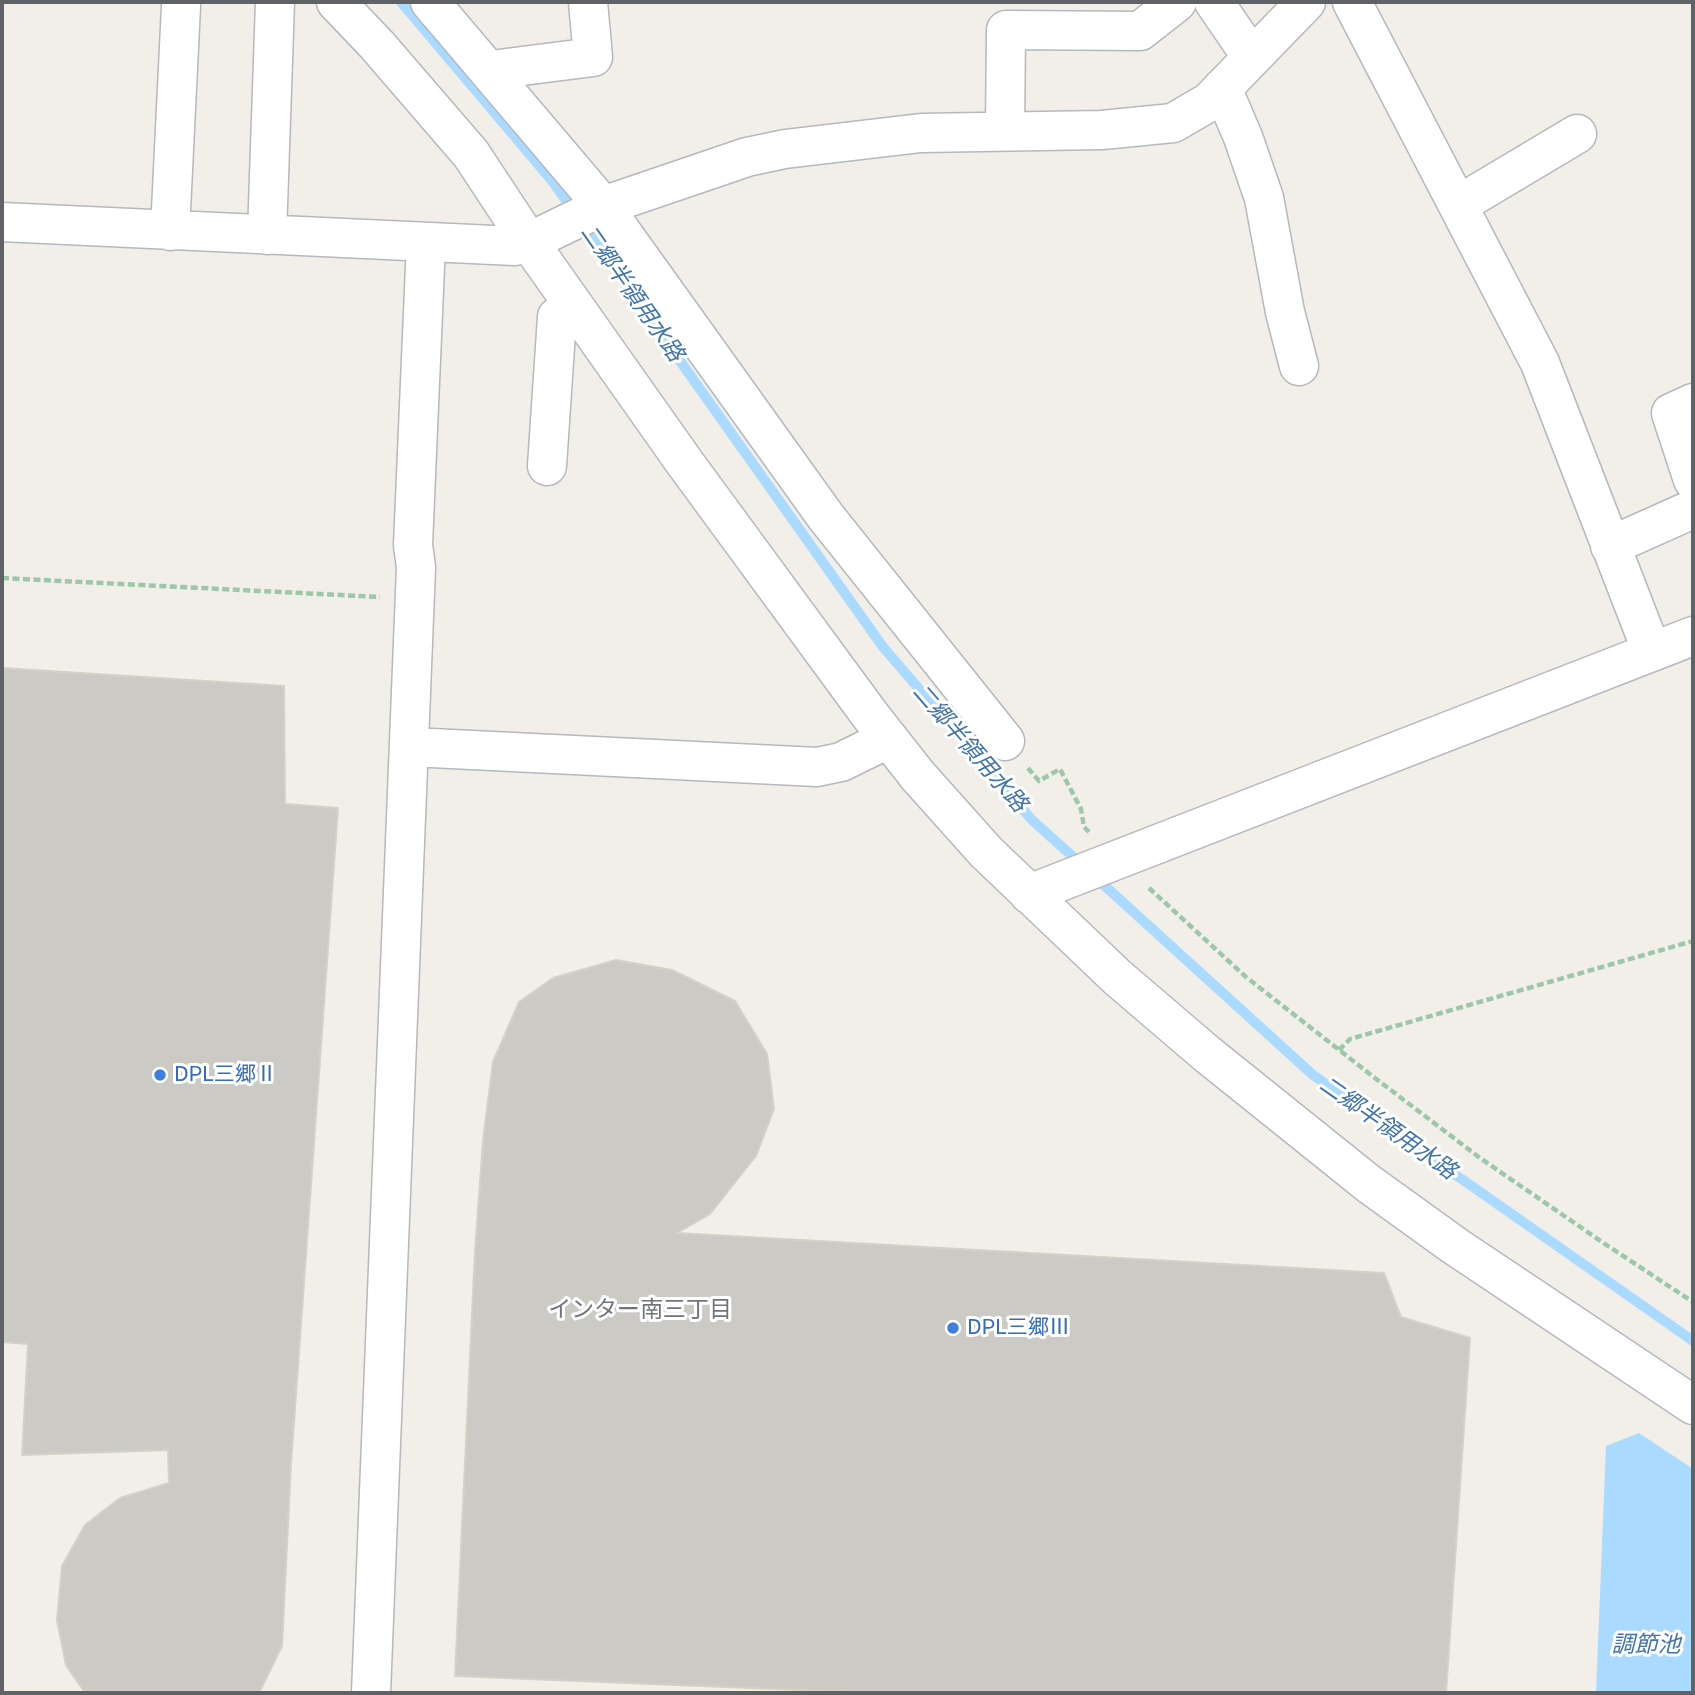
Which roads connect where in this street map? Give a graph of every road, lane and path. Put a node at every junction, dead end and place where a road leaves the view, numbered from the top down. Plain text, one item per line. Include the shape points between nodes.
1 (275, 2) edge
2 (336, 2) edge
3 (430, 2) edge
4 (588, 2) edge
5 (1177, 2) edge
6 (1214, 2) edge
7 (1306, 2) edge
8 (1352, 2) edge
9 (181, 6) dead end
10 (1251, 56) junction
11 (491, 70) junction
12 (1222, 88) junction
13 (1005, 130) junction
14 (1577, 134) dead end
15 (1458, 205) junction
16 (603, 206) junction
17 (2, 222) edge
18 (170, 231) junction
19 (267, 235) junction
20 (529, 242) junction
21 (426, 243) junction
22 (574, 306) junction
23 (1299, 366) dead end
24 (1693, 403) edge
25 (547, 466) dead end
26 (1693, 480) edge
27 (1693, 509) edge
28 (1610, 546) junction
29 (2, 578) edge
30 (415, 599) junction
31 (1693, 636) edge
32 (1652, 652) junction
33 (888, 739) junction
34 (1005, 741) dead end
35 (411, 747) junction
36 (1060, 769) dead end
37 (1081, 809) dead end
38 (1119, 861) junction
39 (1030, 894) junction
40 (1693, 941) edge
41 (1339, 1050) junction
42 (1693, 1302) edge
43 (1693, 1405) edge
44 (371, 1693) edge

1 - 19 street
2 - 20 street via 471,154
3 - 11 street
4 - 11 street via 593,57
5 - 13 street via 1140,31 1006,30
6 - 10 street
7 - 10 street
8 - 15 street
9 - 18 street
10 - 12 street
11 - 16 street
12 - 13 street via 1209,102 1173,123 1102,130
12 - 23 street via 1264,198
13 - 16 street via 920,133 785,149 747,157
14 - 15 street
15 - 28 street via 1540,363
16 - 20 street
16 - 34 street via 826,517
17 - 18 street
18 - 19 street
19 - 21 street
20 - 21 street via 515,246
20 - 22 street
21 - 30 street via 413,545
22 - 25 street via 557,317
22 - 33 street
24 - 26 street via 1671,413
27 - 28 street
28 - 32 street
29 - 30 path
30 - 35 street
31 - 32 street
32 - 38 street
33 - 35 street via 841,762 817,767
33 - 39 street via 986,852
35 - 44 street
36 - 37 path
38 - 39 street
38 - 41 path via 1246,977
39 - 43 street via 1208,1054 1369,1184
40 - 41 path via 1350,1039
41 - 42 path via 1480,1158

